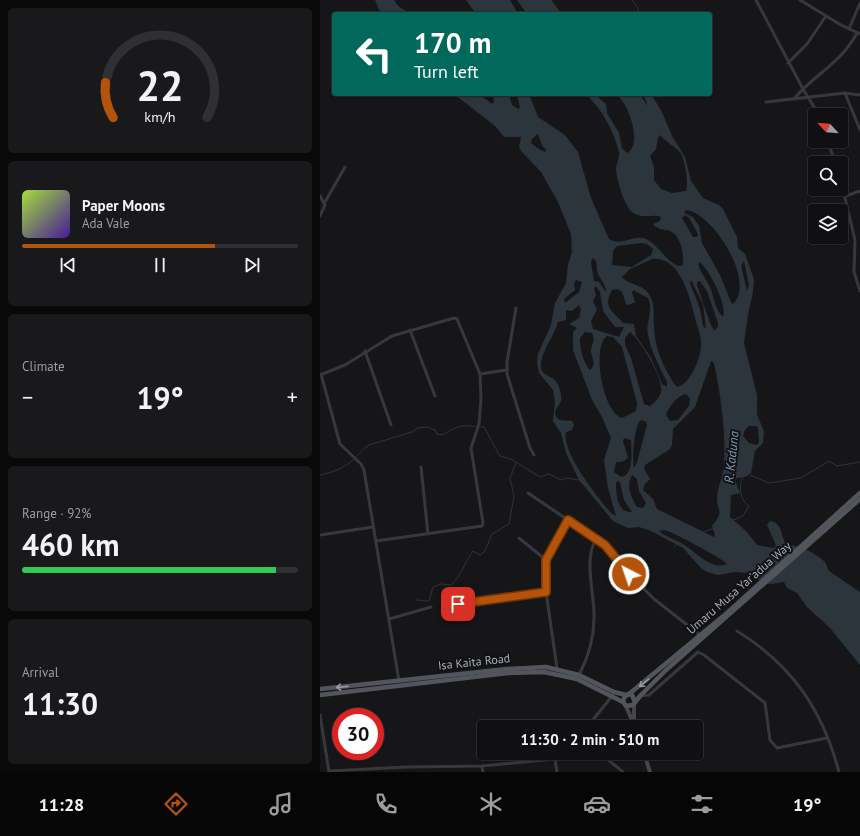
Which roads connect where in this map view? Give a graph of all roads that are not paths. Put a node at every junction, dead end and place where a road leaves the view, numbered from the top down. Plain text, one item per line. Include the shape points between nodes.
1 (756, 0) edge
2 (800, 0) edge
3 (860, 3) edge
4 (826, 16) junction
5 (849, 29) junction
6 (858, 34) edge
7 (788, 62) junction
8 (803, 89) junction
9 (845, 92) junction
10 (860, 95) edge
11 (807, 97) junction
12 (794, 99) junction
13 (766, 102) dead end
14 (814, 108) edge
15 (860, 130) edge
16 (345, 167) dead end
17 (860, 191) edge
18 (848, 195) edge
19 (320, 196) edge
20 (846, 196) edge
21 (325, 202) junction
22 (320, 216) edge
23 (860, 291) edge
24 (516, 308) dead end
25 (410, 330) junction
26 (365, 351) junction
27 (506, 370) junction
28 (480, 374) junction
29 (321, 375) edge
30 (435, 396) dead end
31 (391, 425) dead end
32 (534, 455) dead end
33 (421, 467) dead end
34 (528, 493) dead end
35 (860, 493) edge
36 (860, 499) edge
37 (568, 520) junction
38 (373, 527) junction
39 (428, 534) junction
40 (818, 534) junction
41 (320, 535) edge
42 (519, 538) dead end
43 (596, 539) junction
44 (376, 541) junction
45 (546, 560) junction
46 (546, 592) junction
47 (458, 604) dead end
48 (431, 608) dead end
49 (728, 614) junction
50 (389, 619) junction
51 (737, 631) dead end
52 (700, 635) junction
53 (557, 668) junction
54 (507, 671) junction
55 (579, 675) junction
56 (398, 681) junction
57 (320, 689) edge
58 (320, 695) edge
59 (613, 695) junction
60 (627, 695) junction
61 (640, 696) junction
62 (624, 703) junction
63 (635, 703) junction
64 (320, 716) edge
65 (593, 720) edge
66 (632, 720) edge
67 (634, 720) edge
68 (827, 738) junction
69 (545, 760) edge
70 (555, 760) edge
71 (608, 760) edge
72 (646, 760) edge
73 (482, 766) junction
74 (406, 767) junction
75 (329, 772) edge
76 (406, 772) edge
77 (483, 772) edge
78 (556, 772) edge
79 (623, 772) edge
80 (650, 772) edge
81 (839, 772) edge

1 - 7 street
2 - 4 street
3 - 5 street
4 - 5 street
4 - 7 street via 807,44
5 - 6 street
6 - 8 street via 834,64
7 - 8 street
8 - 11 street
8 - 12 street
9 - 10 street
9 - 11 street
9 - 15 street
11 - 12 street
11 - 14 street
12 - 13 street
16 - 21 street
17 - 18 street
19 - 21 street
20 - 23 street via 856,240 854,272
21 - 22 street
24 - 27 street
25 - 26 street via 392,336
25 - 28 street via 455,318
25 - 30 street
26 - 29 street via 345,365
26 - 31 street
27 - 28 street
27 - 32 street
28 - 39 street via 479,424 471,452 483,523 482,526
29 - 38 street via 340,444 364,470
33 - 39 street
34 - 37 street
35 - 40 main road, Umaru Musa Yar'adua Way
36 - 40 main road, Umaru Musa Yar'adua Way
37 - 43 street
37 - 45 street
38 - 41 street
38 - 44 street
39 - 44 street
40 - 49 main road, Umaru Musa Yar'adua Way
42 - 45 street
43 - 52 street via 610,550 622,567 654,599
43 - 55 street via 592,544 590,557 594,619 586,662
44 - 50 street
45 - 46 street
46 - 47 street
46 - 53 street
48 - 50 street
49 - 52 main road, Umaru Musa Yar'adua Way
49 - 61 main road, Umaru Musa Yar'adua Way
50 - 56 street
51 - 68 street via 774,657 796,680 813,706
52 -> 60 main road, Umaru Musa Yar'adua Way
53 - 54 main road, Isa Kaita Road via 530,666
53 - 55 main road, Isa Kaita Road
54 - 56 main road, Isa Kaita Road
54 - 58 main road, Isa Kaita Road
54 - 59 main road, Isa Kaita Road via 555,673 577,679
55 - 60 main road, Isa Kaita Road via 614,692
56 -> 57 main road, Isa Kaita Road
59 - 62 main road, Isa Kaita Road
59 - 65 street
60 - 62 main road
60 - 63 main road via 634,696
61 - 63 main road, Umaru Musa Yar'adua Way
61 - 68 street via 648,695 698,652 765,703 770,740 777,748
62 - 63 main road via 630,706
62 - 66 street
63 - 67 street
64 - 75 street
68 - 81 street
69 - 73 street
70 - 78 street
71 - 79 street
72 - 80 street
73 - 74 street
73 - 77 street
74 - 75 street
74 - 76 street

